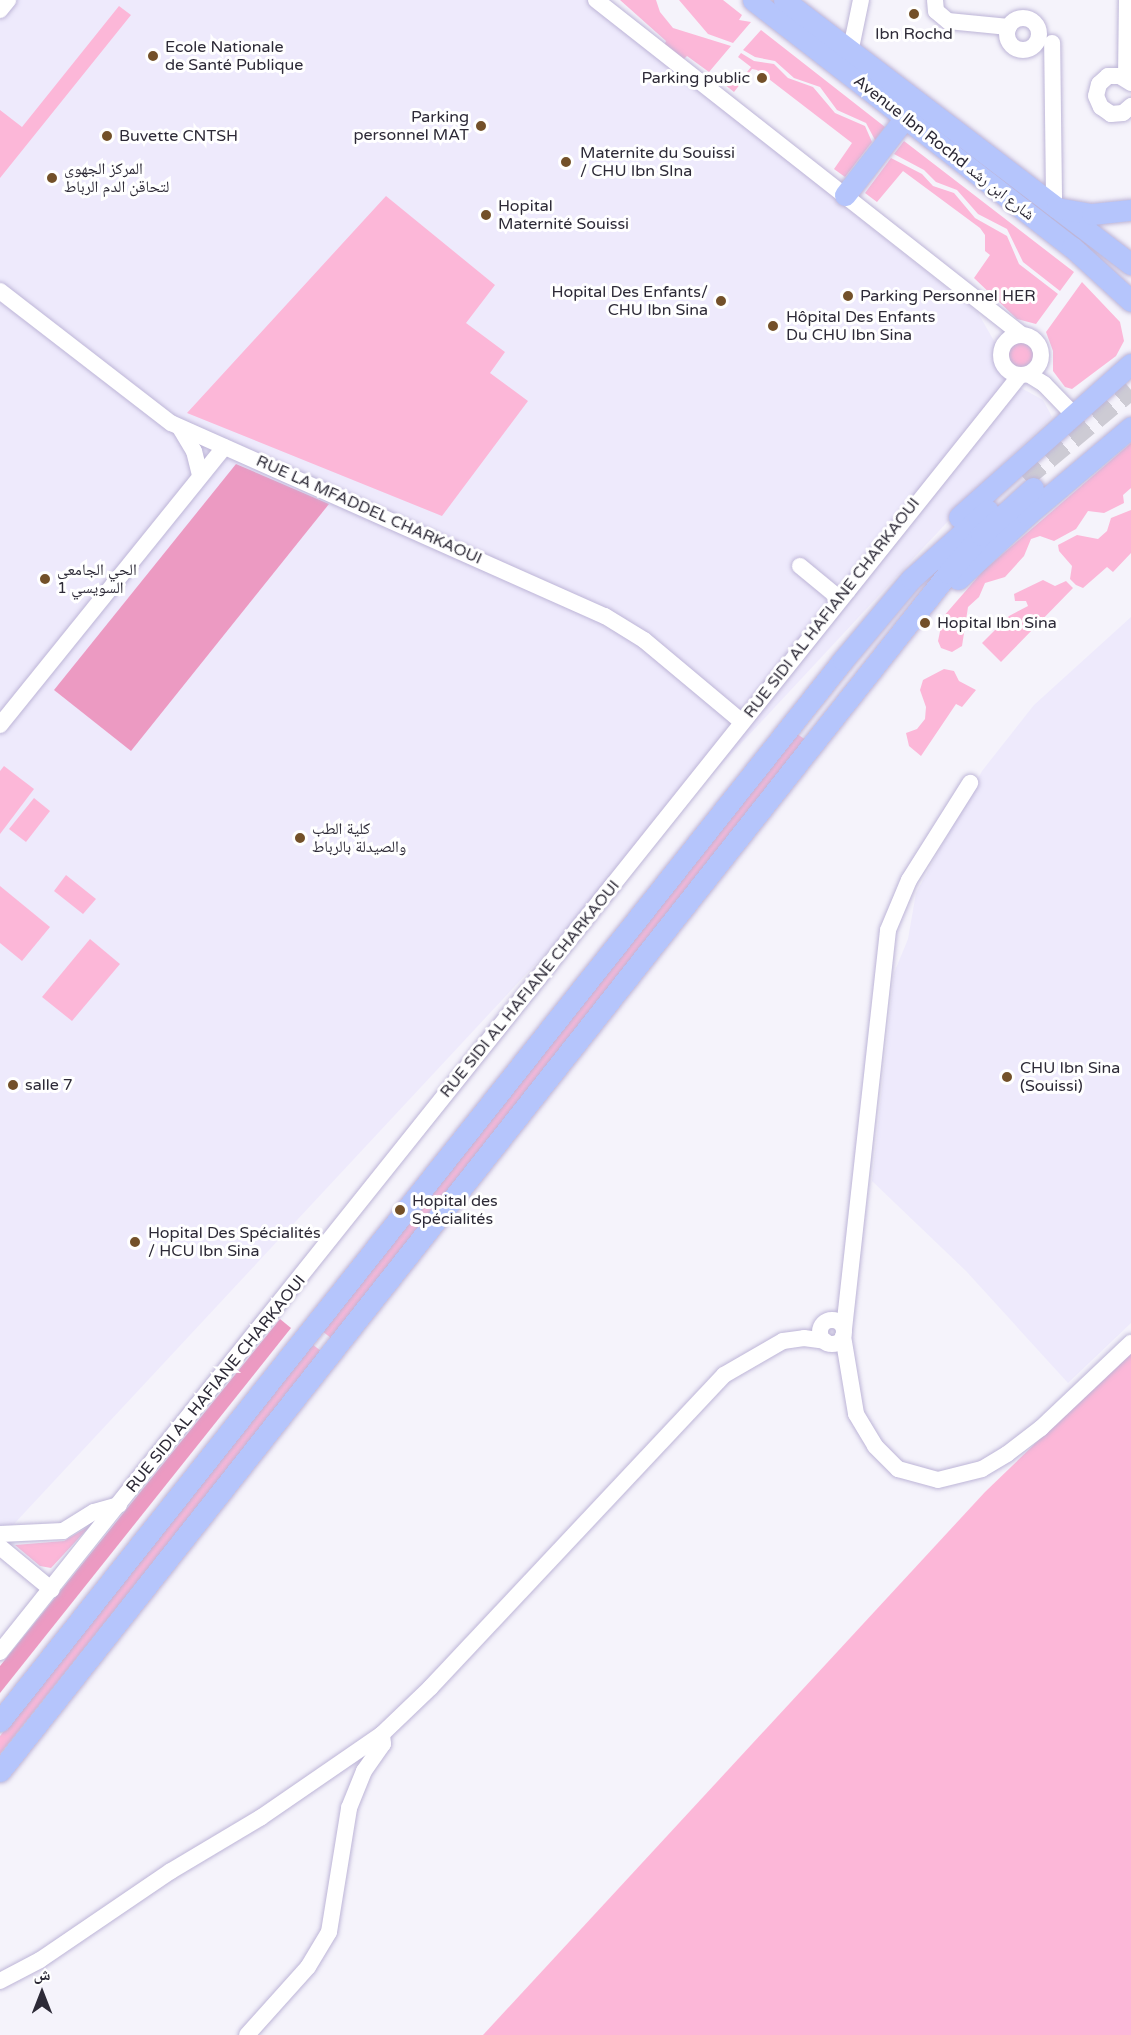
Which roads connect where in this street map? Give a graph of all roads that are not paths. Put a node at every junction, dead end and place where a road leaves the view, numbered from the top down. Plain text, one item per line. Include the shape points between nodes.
1 (8, 0) edge
2 (596, 0) edge
3 (753, 0) edge
4 (784, 0) edge
5 (861, 0) edge
6 (1126, 0) edge
7 (934, 3) edge
8 (0, 10) edge
9 (1009, 27) dead end
10 (1052, 43) dead end
11 (850, 53) junction
12 (1128, 80) edge
13 (1131, 106) edge
14 (905, 118) junction
15 (845, 195) junction
16 (1051, 206) junction
17 (1131, 210) edge
18 (1131, 264) edge
19 (0, 291) edge
20 (1131, 301) edge
21 (996, 315) junction
22 (1022, 335) junction
23 (1004, 345) junction
24 (1131, 364) edge
25 (1005, 368) junction
26 (1029, 371) junction
27 (998, 399) junction
28 (1074, 415) junction
29 (180, 428) junction
30 (1128, 431) edge
31 (224, 447) junction
32 (200, 475) junction
33 (800, 566) dead end
34 (911, 579) junction
35 (840, 599) junction
36 (928, 602) junction
37 (742, 722) junction
38 (0, 725) edge
39 (970, 783) dead end
40 (831, 1334) junction
41 (1131, 1343) edge
42 (119, 1505) junction
43 (0, 1534) edge
44 (0, 1547) edge
45 (52, 1590) junction
46 (0, 1652) edge
47 (0, 1721) edge
48 (382, 1734) junction
49 (0, 1771) edge
50 (0, 1981) edge
51 (247, 2035) edge

1 - 8 street
2 - 15 street
3 - 14 main road, Avenue Ibn Rochd شارع ابن رشد
4 - 11 main road, Avenue Ibn Rochd شارع ابن رشد
5 - 11 street
6 - 12 street
7 - 9 street via 948,21
10 - 16 street
11 - 16 main road, Avenue Ibn Rochd شارع ابن رشد
12 - 13 street via 1108,76 1099,84 1096,96 1101,107 1111,114 1123,113
14 - 15 main road
14 - 20 main road, Avenue Ibn Rochd شارع ابن رشد via 1072,247
15 - 21 street
16 - 17 main road via 1092,214
16 - 18 main road, Avenue Ibn Rochd شارع ابن رشد
19 - 29 street, RUE LA MFADDEL CHARKAOUI
21 - 22 street
21 - 23 street
22 - 23 street
22 - 26 street via 1038,345
23 - 25 street via 1001,354
24 - 28 main road
25 - 26 street
25 - 27 street
26 - 27 street, RUE SIDI AL HAFIANE CHARKAOUI
26 - 28 street
27 - 35 street, RUE SIDI AL HAFIANE CHARKAOUI
28 - 34 main road via 943,533
29 - 31 street, RUE LA MFADDEL CHARKAOUI
29 - 32 street via 194,451
30 - 36 main road
31 - 32 street
31 - 37 street, RUE LA MFADDEL CHARKAOUI via 605,616 644,640
32 - 38 street
33 - 35 street
34 - 36 main road via 1029,483
34 - 47 main road
35 - 37 street, RUE SIDI AL HAFIANE CHARKAOUI
36 - 49 main road
37 - 42 street, RUE SIDI AL HAFIANE CHARKAOUI
39 - 40 street via 909,880 888,930 848,1291
40 - 41 street via 845,1365 856,1414 888,1461 909,1475 949,1480 982,1469 1007,1454 1041,1428
40 - 48 street via 783,1341 742,1361 707,1390 431,1688
42 - 43 street, RUE SIDI AL HAFIANE CHARKAOUI via 94,1512 63,1531
42 - 45 street
44 - 45 street
45 - 46 street
48 - 50 street via 251,1824 171,1870 39,1960
48 - 51 street via 383,1744 364,1771 349,1808 336,1909 323,1945

